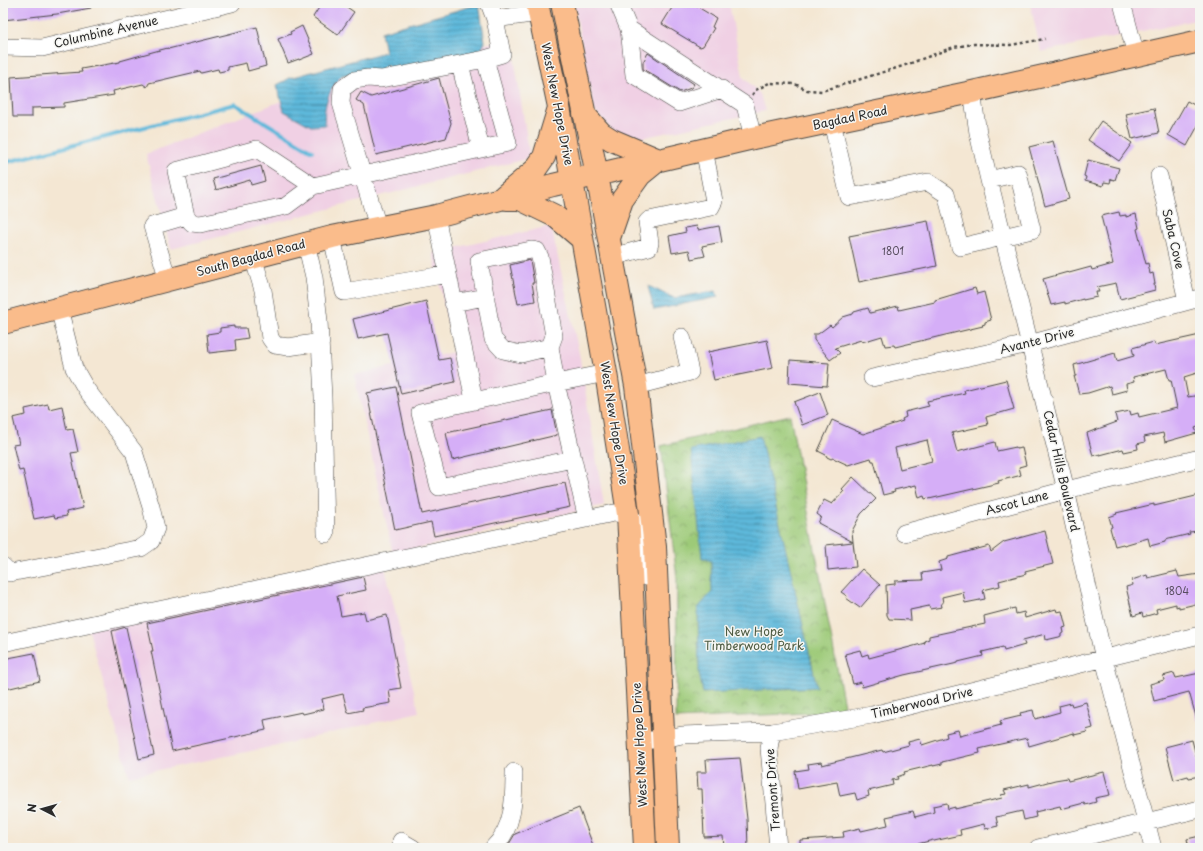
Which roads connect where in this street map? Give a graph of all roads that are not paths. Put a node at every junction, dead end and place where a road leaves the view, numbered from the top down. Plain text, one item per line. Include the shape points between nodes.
1 (232, 3) edge
2 (489, 3) edge
3 (562, 3) edge
4 (618, 3) edge
5 (1122, 3) edge
6 (538, 8) edge
7 (495, 19) junction
8 (629, 29) junction
9 (1200, 41) edge
10 (3, 47) edge
11 (1136, 55) junction
12 (485, 58) junction
13 (460, 64) junction
14 (722, 90) junction
15 (972, 92) junction
16 (559, 107) junction
17 (584, 113) junction
18 (832, 122) junction
19 (753, 138) junction
20 (481, 149) junction
21 (704, 149) junction
22 (658, 160) junction
23 (362, 175) junction
24 (597, 175) junction
25 (1159, 176) dead end
26 (989, 180) junction
27 (572, 181) junction
28 (313, 186) junction
29 (500, 199) junction
30 (186, 216) junction
31 (436, 216) junction
32 (385, 225) junction
33 (332, 237) junction
34 (1002, 237) junction
35 (582, 239) junction
36 (306, 243) junction
37 (610, 248) junction
38 (254, 257) junction
39 (448, 274) junction
40 (168, 280) junction
41 (486, 297) junction
42 (1194, 300) edge
43 (454, 303) junction
44 (59, 308) junction
45 (3, 323) edge
46 (682, 337) dead end
47 (320, 342) junction
48 (1030, 344) junction
49 (550, 347) junction
50 (606, 373) junction
51 (872, 378) dead end
52 (556, 383) junction
53 (636, 386) junction
54 (474, 400) junction
55 (1200, 458) edge
56 (573, 459) junction
57 (1066, 490) junction
58 (628, 514) junction
59 (587, 519) junction
60 (904, 533) dead end
61 (326, 534) dead end
62 (3, 566) edge
63 (659, 616) junction
64 (1200, 635) edge
65 (3, 643) edge
66 (1104, 659) junction
67 (772, 732) junction
68 (664, 739) junction
69 (639, 741) junction
70 (514, 772) dead end
71 (1200, 809) edge
72 (1147, 821) junction
73 (493, 848) edge
74 (645, 848) edge
75 (668, 848) edge
76 (778, 848) edge
77 (1038, 848) edge
78 (1153, 848) edge

1 - 10 street, Columbine Avenue via 42,48
2 - 7 street
3 - 17 main road, West New Hope Drive
4 - 8 street
5 - 11 street
6 - 7 street
6 - 16 main road, West New Hope Drive
7 - 12 street via 502,54
8 - 14 street
8 - 14 street via 634,75 679,103
9 - 11 main road, Bagdad Road
11 - 15 main road, Bagdad Road
12 - 13 street
12 - 20 street via 508,143
13 - 20 street
13 - 23 street via 380,79 354,80 342,89 341,103
14 - 19 street via 745,105
15 - 18 main road, Bagdad Road
15 - 26 street, Cedar Hills Boulevard
16 - 27 main road, West New Hope Drive
16 - 29 main road via 544,157 535,170
17 - 22 main road via 601,133 612,140
17 - 24 main road, West New Hope Drive
18 - 19 main road, Bagdad Road
18 - 34 street via 848,197 928,182 946,194 960,247
19 - 21 main road, Bagdad Road
20 - 23 street
21 - 22 main road, Bagdad Road
21 - 37 street via 714,201 711,207 649,220 648,247
22 - 24 main road, Bagdad Road
22 - 37 main road via 640,175 622,200
23 - 28 street
23 - 32 street
24 - 27 main road, Bagdad Road
24 - 37 main road, West New Hope Drive
25 - 42 street, Saba Cove
26 - 34 street, Cedar Hills Boulevard
26 - 34 street via 1018,173 1032,230
27 - 29 main road, Bagdad Road
27 - 35 main road, West New Hope Drive
28 - 30 street via 286,206 200,224 192,223
28 - 30 street via 256,150 176,171
29 - 31 main road, South Bagdad Road
29 - 35 main road via 520,199 537,207 555,216
30 - 40 street via 152,226
31 - 32 main road, South Bagdad Road
31 - 39 street
32 - 33 main road, South Bagdad Road
33 - 36 main road, South Bagdad Road
33 - 39 street via 344,292
34 - 48 street, Cedar Hills Boulevard
35 - 50 main road, West New Hope Drive
36 - 38 main road, South Bagdad Road
36 - 47 street via 314,277
37 - 53 main road, West New Hope Drive
38 - 40 main road, South Bagdad Road
38 - 47 street via 263,290 270,338 275,345 288,347
39 - 43 street
40 - 44 main road, South Bagdad Road
41 - 43 street
41 - 49 street via 493,339 502,350 521,354
41 - 49 street via 479,261 531,250 537,251 554,336
42 - 48 street, Avante Drive
43 - 54 street
44 - 45 main road, South Bagdad Road
44 - 62 street via 74,368 86,389 134,452 156,528 151,541 141,548 10,573
46 - 53 street via 690,372
47 - 61 street
48 - 51 street, Avante Drive
48 - 57 street, Cedar Hills Boulevard
49 - 52 street
50 - 52 street
50 - 58 main road, West New Hope Drive
52 - 54 street
52 - 56 street
53 - 63 main road, West New Hope Drive via 655,547
54 - 56 street via 420,412 439,487
55 - 57 street, Ascot Lane
56 - 59 street
57 - 60 street, Ascot Lane
57 - 66 street, Cedar Hills Boulevard
58 - 59 street via 614,513
58 - 63 street via 642,528 648,597
58 - 69 main road, West New Hope Drive
59 - 65 street
63 - 68 main road, West New Hope Drive
64 - 66 street, Timberwood Drive
66 - 67 street, Timberwood Drive via 872,715
66 - 72 street, Cedar Hills Boulevard
67 - 68 street, Timberwood Drive via 682,735
67 - 76 street, Tremont Drive via 769,748
68 - 69 street, Timberwood Drive
68 - 75 main road, West New Hope Drive
69 - 74 main road, West New Hope Drive
70 - 73 street via 511,820
71 - 72 street
72 - 77 street
72 - 78 street, Cedar Hills Boulevard

